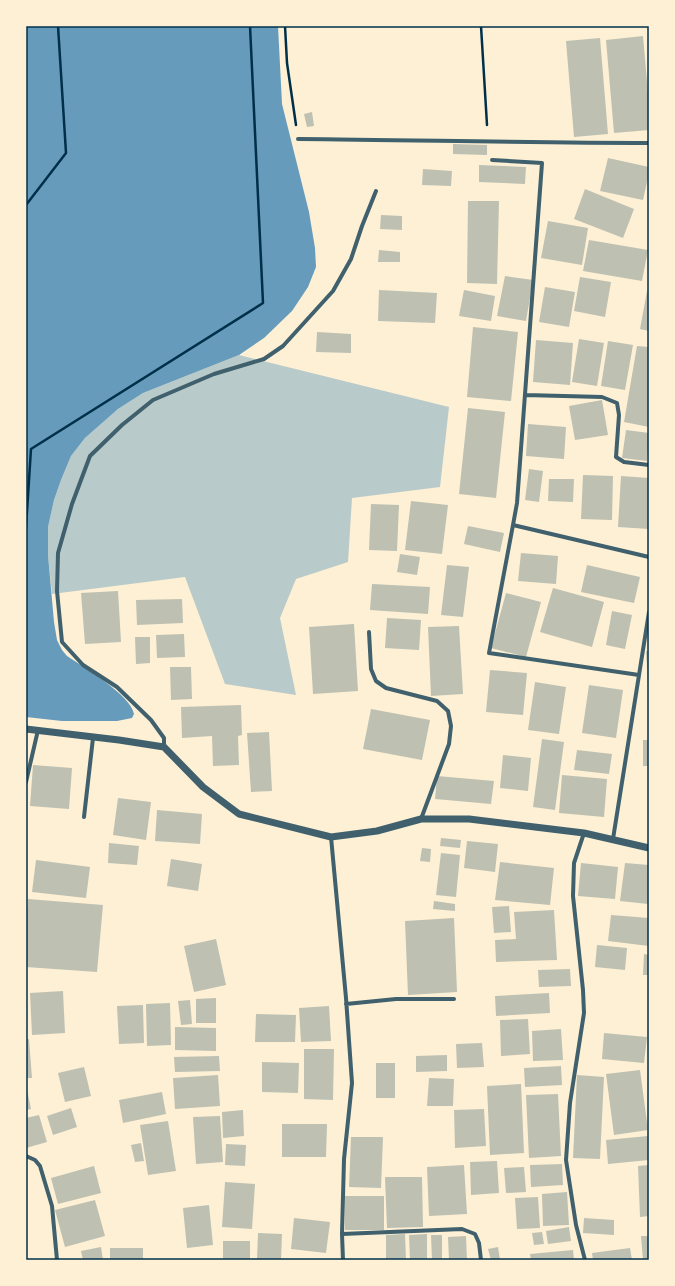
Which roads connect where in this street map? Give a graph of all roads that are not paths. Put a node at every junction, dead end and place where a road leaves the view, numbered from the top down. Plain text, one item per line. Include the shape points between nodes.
1 (298, 139) road end
2 (649, 143) edge
3 (492, 160) dead end
4 (376, 191) dead end
5 (525, 395) junction
6 (649, 465) edge
7 (513, 525) junction
8 (649, 557) edge
9 (649, 612) edge
10 (369, 632) dead end
11 (639, 675) junction
12 (26, 729) edge
13 (38, 730) junction
14 (93, 738) junction
15 (164, 747) junction
16 (26, 782) edge
17 (84, 817) dead end
18 (421, 820) junction
19 (584, 833) junction
20 (331, 837) junction
21 (613, 839) junction
22 (649, 848) edge
23 (454, 999) dead end
24 (346, 1004) junction
25 (26, 1156) edge
26 (342, 1234) junction
27 (57, 1260) edge
28 (343, 1260) edge
29 (481, 1260) edge
30 (585, 1260) edge

1 - 2 street
3 - 5 street via 542,163
4 - 15 street via 351,259 333,291 284,346 264,359 214,374 153,400 90,456 72,504 58,553 57,591 62,642 83,665 117,687 151,720 164,738
5 - 6 street via 602,397 616,403 619,415 616,457 624,462
5 - 7 street
7 - 8 street
7 - 11 street via 488,653
9 - 11 street
10 - 18 street via 371,669 376,681 386,688 437,702 448,711 451,726 449,744
11 - 21 street
12 - 13 street
13 - 14 street
13 - 16 street
14 - 15 street
14 - 17 street
15 - 20 street via 203,787 239,814
18 - 19 street via 469,819
18 - 20 street via 377,831
19 - 21 street
19 - 30 street via 574,863 573,896 584,1013 570,1103 566,1160 576,1225
20 - 24 street
21 - 22 street
23 - 24 street via 396,999
24 - 26 street via 352,1083 344,1158
25 - 27 street via 40,1166 52,1206
26 - 28 street
26 - 29 street via 462,1229 475,1234

